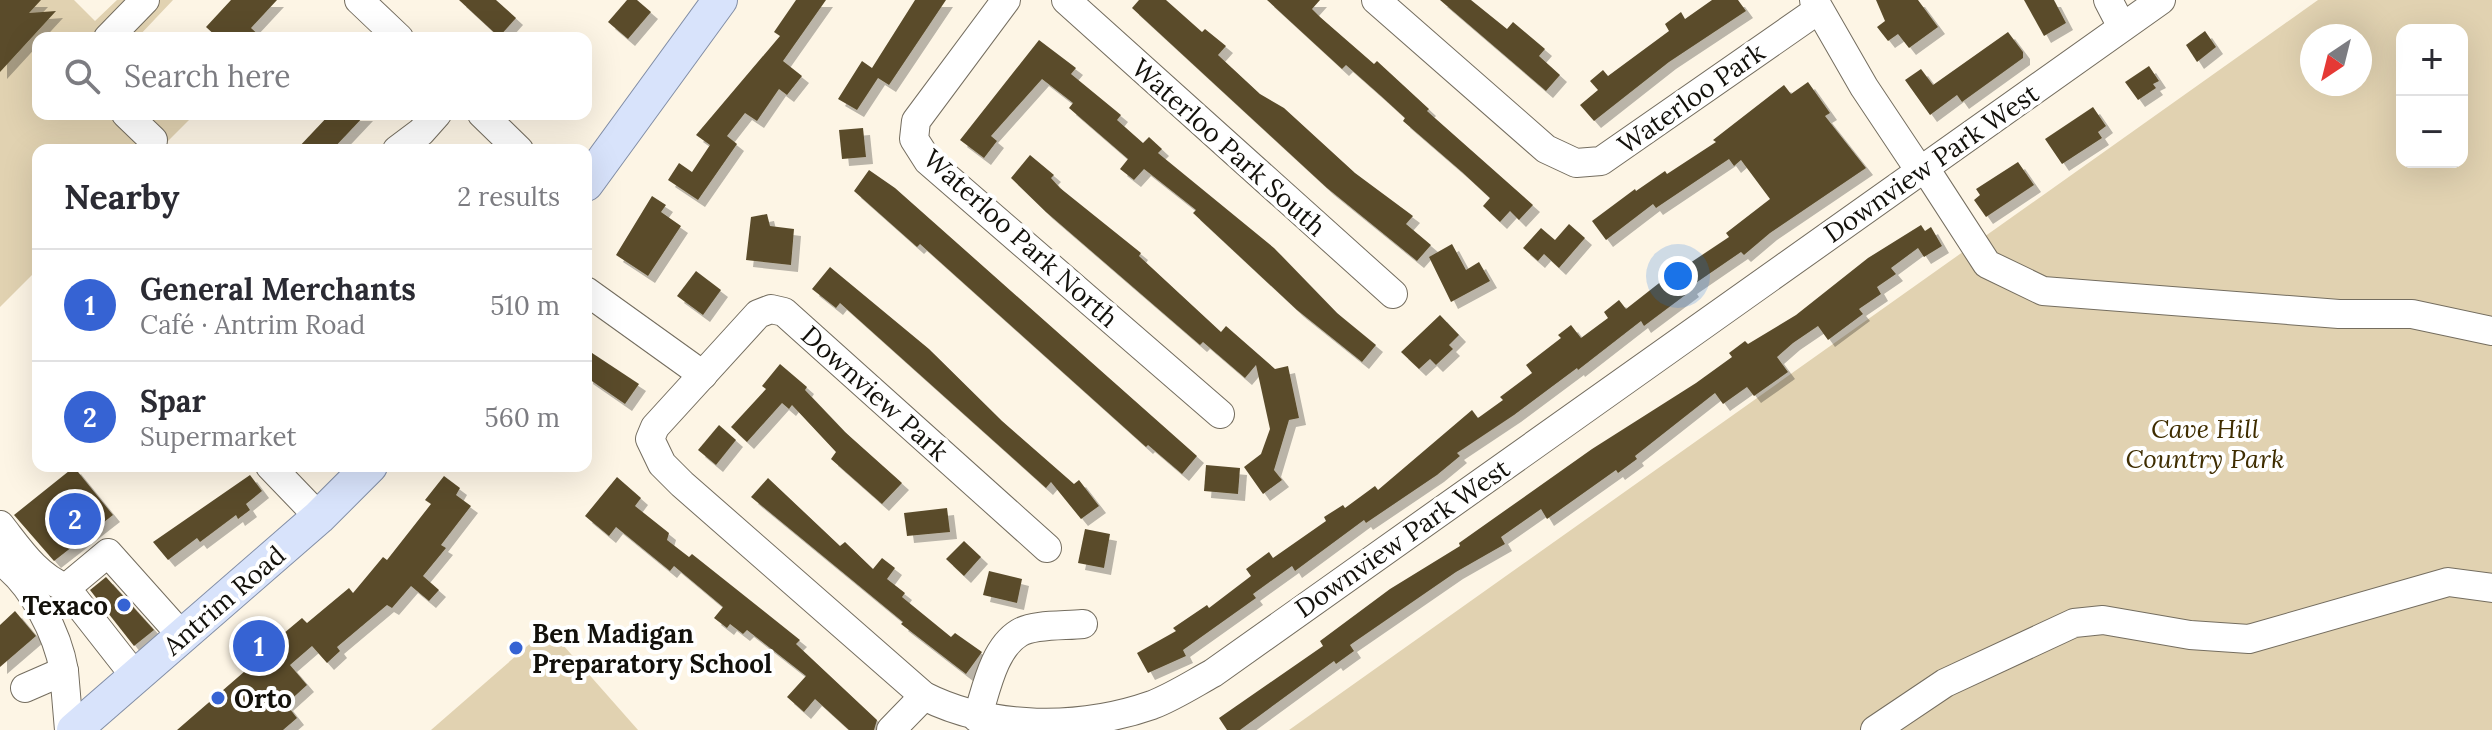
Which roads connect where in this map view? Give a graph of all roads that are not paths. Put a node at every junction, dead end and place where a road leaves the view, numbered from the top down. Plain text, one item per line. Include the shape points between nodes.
1 (145, 0) edge
2 (359, 0) edge
3 (720, 0) edge
4 (1006, 0) edge
5 (1066, 0) edge
6 (1376, 0) edge
7 (2108, 0) edge
8 (2161, 0) edge
9 (1816, 5) edge
10 (2122, 27) junction
11 (114, 32) edge
12 (393, 32) edge
13 (132, 120) edge
14 (432, 120) edge
15 (488, 120) edge
16 (153, 140) dead end
17 (405, 144) edge
18 (513, 144) edge
19 (1923, 170) junction
20 (592, 176) edge
21 (1393, 294) dead end
22 (592, 295) edge
23 (2492, 331) edge
24 (703, 375) junction
25 (1220, 414) dead end
26 (655, 427) joint
27 (276, 472) edge
28 (364, 472) edge
29 (319, 517) junction
30 (0, 525) edge
31 (1047, 548) dead end
32 (0, 561) edge
33 (66, 588) junction
34 (2492, 588) edge
35 (1083, 624) dead end
36 (183, 637) junction
37 (64, 671) junction
38 (135, 676) junction
39 (25, 688) dead end
40 (924, 696) junction
41 (977, 718) junction
42 (71, 730) edge
43 (891, 730) edge
44 (1875, 730) edge

1 - 11 street
2 - 12 street
3 - 20 main road
4 - 25 street, Waterloo Park North via 916,121 914,139 928,161
5 - 21 street, Waterloo Park South
6 - 9 street, Waterloo Park via 1546,149 1576,163 1601,161
7 - 10 street
8 - 10 street, Downview Park West
9 - 19 street via 1864,87
10 - 19 street, Downview Park West
13 - 16 street
14 - 17 street
15 - 18 street
19 - 23 street via 1987,264 2043,291 2339,314 2412,314
19 - 41 street, Downview Park West via 1213,673 1153,705 1098,722 1049,725
22 - 24 street
24 - 26 street, Downview Park
24 - 31 street, Downview Park via 758,314 784,312
26 - 40 street, Downview Park West via 650,439 662,464
27 - 29 street
28 - 29 main road, Antrim Road
29 - 36 main road, Antrim Road
30 - 33 street via 32,565
32 - 37 street via 59,641
33 - 36 street via 108,553
33 - 38 street
34 - 44 street via 2448,582 2249,639 2103,620 2074,623 1945,683
35 - 41 street via 1020,631 1003,649
36 - 38 main road, Antrim Road
37 - 39 street
37 - 42 street
38 - 42 main road, Antrim Road
40 - 41 street, Downview Park West via 952,712
40 - 43 street

